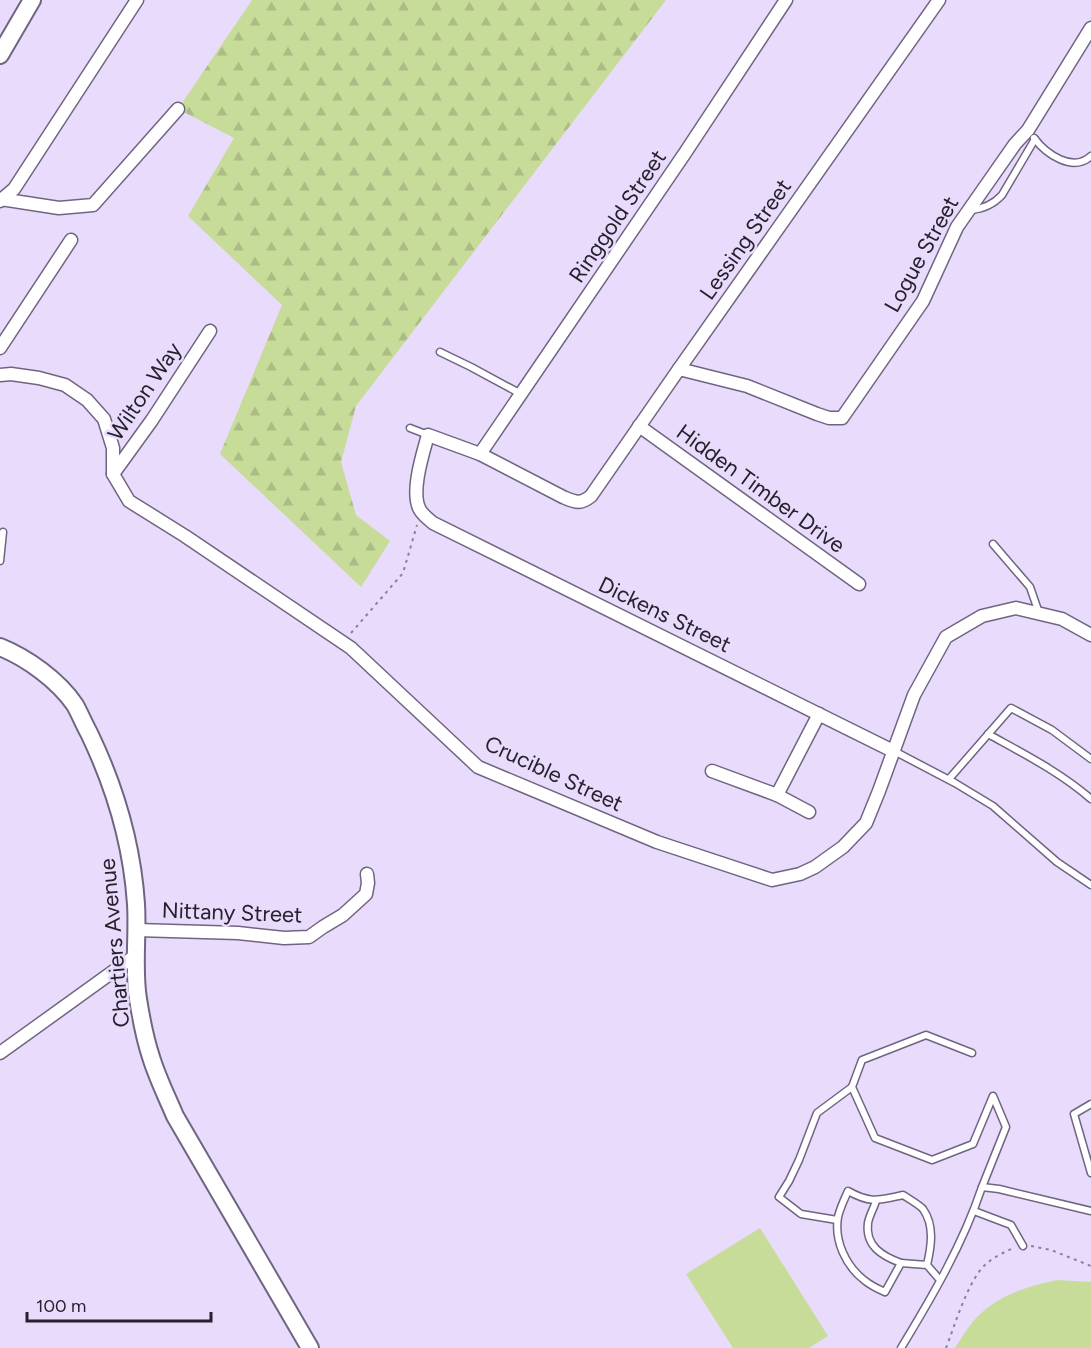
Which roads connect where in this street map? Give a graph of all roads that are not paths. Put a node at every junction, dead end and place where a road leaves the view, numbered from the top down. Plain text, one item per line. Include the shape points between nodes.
1 (137, 0) edge
2 (786, 0) edge
3 (939, 0) edge
4 (29, 1) edge
5 (1091, 28) edge
6 (0, 55) edge
7 (178, 109) dead end
8 (1031, 135) junction
9 (1091, 156) edge
10 (0, 199) edge
11 (969, 210) junction
12 (71, 240) dead end
13 (210, 331) dead end
14 (5, 332) edge
15 (0, 348) edge
16 (440, 352) dead end
17 (678, 369) junction
18 (0, 375) edge
19 (521, 394) junction
20 (639, 426) junction
21 (410, 428) dead end
22 (428, 435) junction
23 (480, 454) junction
24 (113, 474) junction
25 (3, 532) dead end
26 (993, 544) dead end
27 (0, 561) edge
28 (859, 584) dead end
29 (1040, 614) junction
30 (1091, 635) edge
31 (0, 647) edge
32 (819, 714) junction
33 (988, 734) junction
34 (893, 751) junction
35 (1091, 759) edge
36 (712, 771) dead end
37 (949, 779) junction
38 (777, 795) junction
39 (1091, 799) edge
40 (809, 812) dead end
41 (367, 874) dead end
42 (1091, 885) edge
43 (137, 930) junction
44 (136, 955) junction
45 (0, 1053) edge
46 (972, 1053) dead end
47 (852, 1086) junction
48 (1091, 1104) edge
49 (1091, 1173) edge
50 (982, 1187) junction
51 (876, 1201) junction
52 (974, 1211) junction
53 (1091, 1211) edge
54 (837, 1220) junction
55 (1023, 1246) road end
56 (901, 1263) junction
57 (927, 1265) junction
58 (940, 1280) junction
59 (310, 1348) edge
60 (901, 1348) edge

1 - 10 street via 14,189
2 - 19 street, Ringgold Street
3 - 17 street, Lessing Street
4 - 6 street
5 - 8 street, Logue Street
7 - 10 street via 93,205 59,207
8 - 9 lane via 1054,157 1074,163
8 - 11 street, Logue Street via 1015,144
8 - 11 lane via 1002,195 986,207
11 - 17 street, Logue Street via 957,227 923,301 842,418 817,414 747,386
12 - 14 street
13 - 24 street, Wilton Way
14 - 15 street
16 - 19 lane
17 - 20 street, Lessing Street
18 - 24 street, Crucible Street via 65,385 87,400 104,419 113,448
19 - 23 street, Ringgold Street
20 - 23 street, Lessing Street via 585,501 563,497
20 - 28 street, Hidden Timber Drive
21 - 22 lane
22 - 23 street
22 - 32 street, Dickens Street via 417,485 418,504 433,523
24 - 34 street, Crucible Street via 129,501 351,648 478,767 657,843 772,880 800,874 843,847 866,823
25 - 27 lane
26 - 29 lane via 1030,587
29 - 30 street, Crucible Street via 1062,619
29 - 34 street, Crucible Street via 1016,608 982,616 946,637 914,695
31 - 43 street, Chartiers Avenue via 24,658 60,687 74,705 95,747 121,814 132,862
32 - 34 street, Dickens Street
32 - 38 street
33 - 35 lane via 1011,708 1052,730
33 - 37 lane
33 - 39 lane via 1037,761
34 - 37 lane
36 - 38 street
37 - 42 lane via 993,806
38 - 40 street
41 - 43 street, Nittany Street via 366,894 309,937
43 - 44 street, Chartiers Avenue
44 - 45 street
44 - 59 street, Chartiers Avenue via 138,997 160,1083
46 - 47 lane via 926,1035 862,1060
47 - 50 lane via 875,1138 932,1160 973,1144 993,1096 1006,1127
47 - 54 lane via 817,1113 779,1197 801,1214
48 - 49 lane via 1074,1114
50 - 52 lane
50 - 53 lane
51 - 54 lane via 848,1191
51 - 56 lane via 868,1222 868,1237 874,1249
51 - 57 lane via 903,1195 922,1209 931,1227
52 - 55 lane via 1011,1225
52 - 58 lane
54 - 56 lane via 839,1244 864,1281 885,1292
56 - 57 lane
57 - 58 lane
58 - 60 lane

